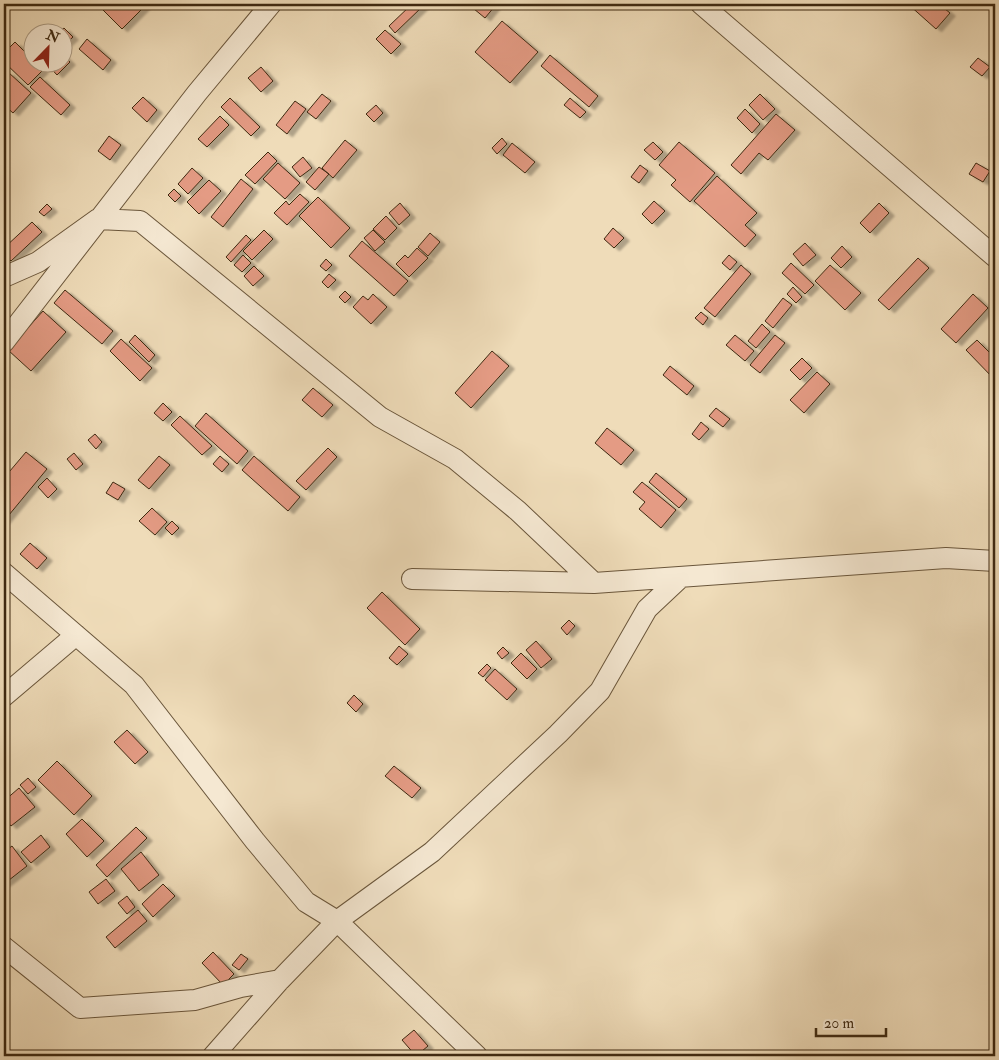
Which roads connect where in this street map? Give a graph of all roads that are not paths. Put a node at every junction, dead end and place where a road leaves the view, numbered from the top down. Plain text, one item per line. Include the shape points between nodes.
1 (271, 4) edge
2 (701, 4) edge
3 (98, 219) junction
4 (995, 257) edge
5 (4, 277) edge
6 (4, 342) edge
7 (995, 561) edge
8 (4, 573) edge
9 (680, 578) junction
10 (412, 579) dead end
11 (594, 583) junction
12 (76, 635) junction
13 (4, 696) edge
14 (337, 921) junction
15 (4, 947) edge
16 (280, 980) junction
17 (213, 1056) edge
18 (477, 1056) edge

1 - 3 street
2 - 4 street
3 - 5 street via 38,262
3 - 6 street
3 - 11 street via 140,221 380,417 455,459 518,511
7 - 9 street via 946,558
8 - 12 street
9 - 11 street
9 - 14 street via 647,609 600,691 558,734 432,852
10 - 11 street
12 - 13 street
12 - 14 street via 134,685 306,902
14 - 16 street
14 - 18 street
15 - 16 street via 80,1008 195,1000
16 - 17 street

